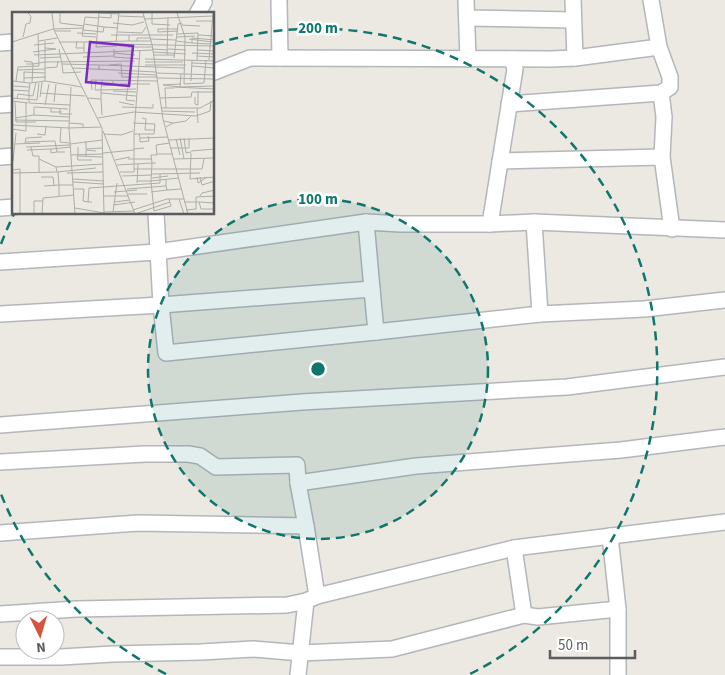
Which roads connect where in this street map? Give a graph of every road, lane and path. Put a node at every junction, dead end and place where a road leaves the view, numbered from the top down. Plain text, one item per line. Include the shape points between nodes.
1 (203, 0) edge
2 (279, 0) edge
3 (466, 0) edge
4 (573, 0) edge
5 (651, 0) edge
6 (198, 12) edge
7 (467, 18) junction
8 (573, 20) junction
9 (659, 47) junction
10 (280, 58) junction
11 (575, 58) junction
12 (468, 59) junction
13 (512, 59) junction
14 (215, 72) edge
15 (661, 93) junction
16 (509, 104) junction
17 (662, 157) junction
18 (500, 161) junction
19 (156, 215) edge
20 (366, 222) junction
21 (534, 222) junction
22 (490, 224) junction
23 (672, 229) junction
24 (725, 230) edge
25 (158, 252) junction
26 (0, 262) edge
27 (372, 289) junction
28 (725, 300) edge
29 (161, 305) junction
30 (0, 314) edge
31 (540, 314) junction
32 (376, 332) junction
33 (725, 368) edge
34 (0, 424) edge
35 (725, 437) edge
36 (0, 462) edge
37 (298, 483) junction
38 (725, 522) edge
39 (306, 526) junction
40 (0, 533) edge
41 (610, 536) junction
42 (514, 548) junction
43 (311, 599) junction
44 (618, 608) junction
45 (0, 614) edge
46 (524, 616) junction
47 (301, 653) junction
48 (0, 657) edge
49 (298, 675) edge
50 (618, 675) edge

1 - 6 street
2 - 10 street
3 - 7 street
4 - 8 street
5 - 9 street
7 - 8 street
7 - 12 street
8 - 11 street
9 - 11 street
9 - 15 street via 670,77 670,87
10 - 12 street
10 - 14 street via 250,58
11 - 13 street
12 - 13 street
13 - 16 street via 515,69
15 - 16 street
15 - 17 street via 664,117
16 - 18 street
17 - 18 street
17 - 23 street
18 - 22 street
19 - 25 street
20 - 22 street
20 - 25 street
20 - 27 street
21 - 22 street
21 - 23 street
21 - 31 street
23 - 24 street
25 - 26 street
25 - 29 street
27 - 29 street
27 - 32 street
28 - 31 street via 644,309
29 - 30 street
29 - 32 street via 166,353
31 - 32 street
33 - 34 street via 567,387
35 - 37 street via 621,450 416,466
36 - 37 street via 188,454 200,456 216,468 297,465
37 - 39 street
38 - 41 street
39 - 40 street via 138,523
39 - 43 street
41 - 42 street
41 - 44 street
42 - 43 street
42 - 46 street
43 - 45 street via 287,605 76,609
43 - 47 street
44 - 46 street
44 - 50 street
46 - 47 street via 392,649
47 - 48 street via 253,649
47 - 49 street

